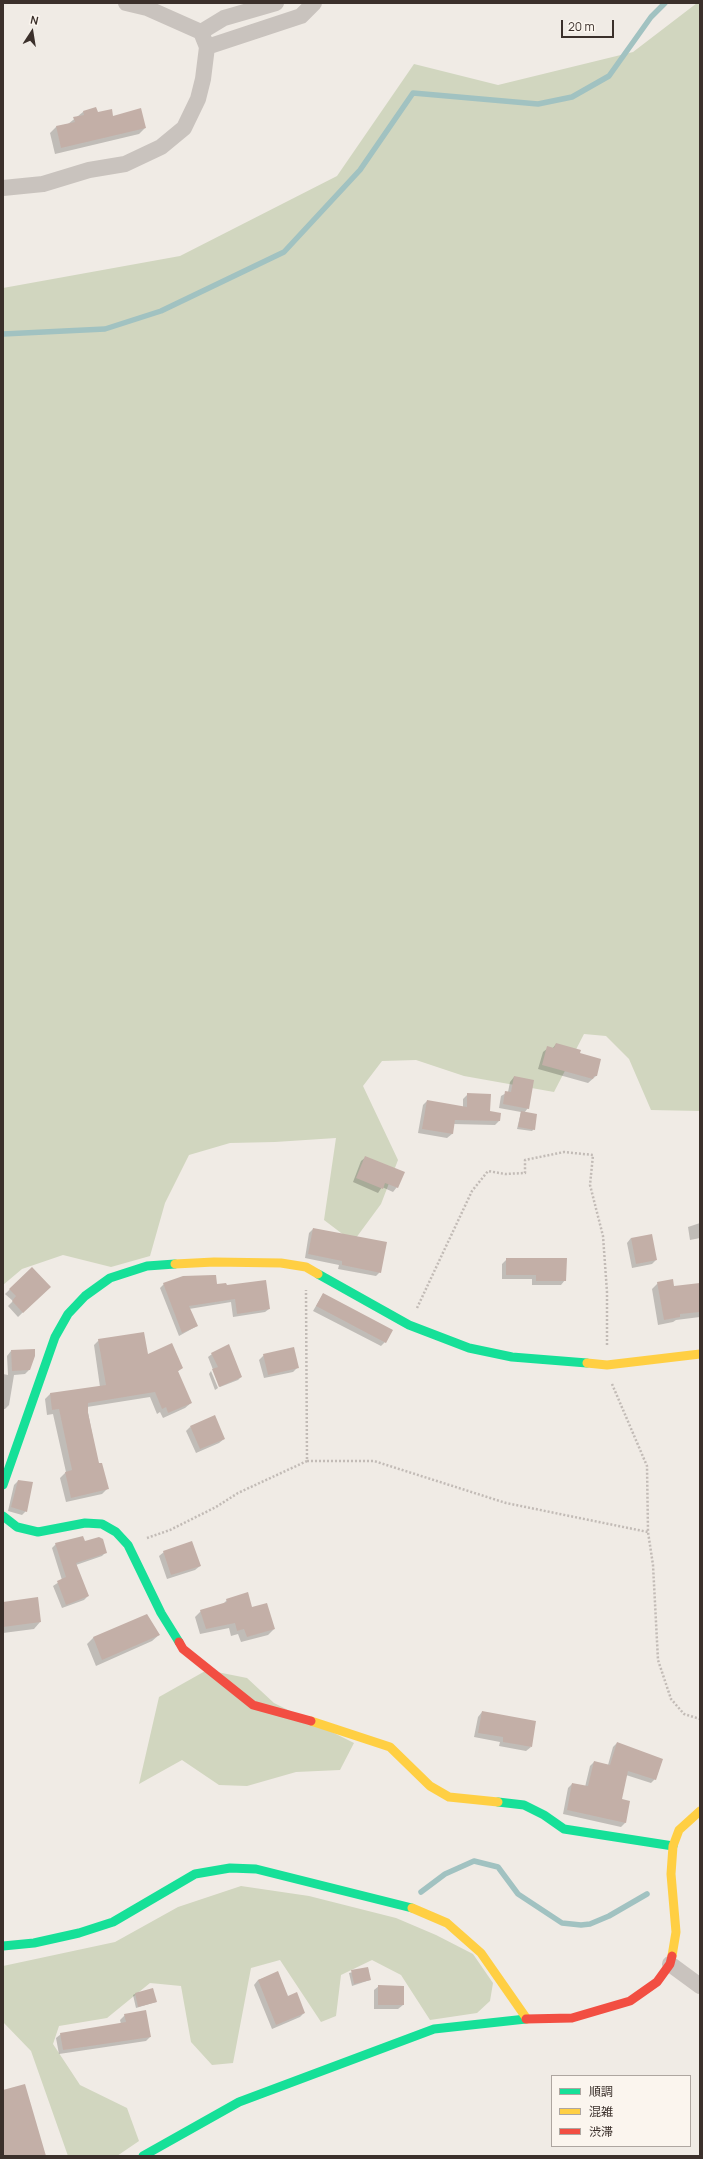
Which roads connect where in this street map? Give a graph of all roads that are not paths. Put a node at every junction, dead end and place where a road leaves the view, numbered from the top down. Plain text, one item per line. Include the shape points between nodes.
1 (126, 3) edge
2 (276, 3) edge
3 (314, 3) edge
4 (201, 32) junction
5 (207, 47) junction
6 (3, 188) edge
7 (700, 1354) edge
8 (3, 1485) edge
9 (3, 1516) edge
10 (700, 1810) edge
11 (673, 1846) junction
12 (3, 1946) edge
13 (670, 1964) junction
14 (700, 1986) edge
15 (527, 2019) junction
16 (143, 2156) edge

1 - 4 street via 147,8
2 - 4 street via 224,18
3 - 5 street via 301,16
4 - 5 street
5 - 6 street via 198,99 184,128 173,139 125,164 89,170 43,184
7 - 8 street via 607,1365 512,1357 469,1348 409,1325 306,1267 281,1263 214,1262 146,1266 110,1278 85,1296 68,1314 55,1337
9 - 11 street via 18,1527 38,1532 85,1523 102,1524 116,1532 128,1545 161,1613 183,1649 252,1705 302,1718 390,1747 430,1786 449,1797 524,1805 564,1829
10 - 11 street via 679,1830
11 - 13 street via 671,1874 676,1932
12 - 15 street via 34,1943 113,1922 195,1874 230,1868 256,1868 421,1910 447,1923 481,1953
13 - 14 street
13 - 15 street via 657,1982 630,2001 572,2018
15 - 16 street via 434,2029 239,2102

